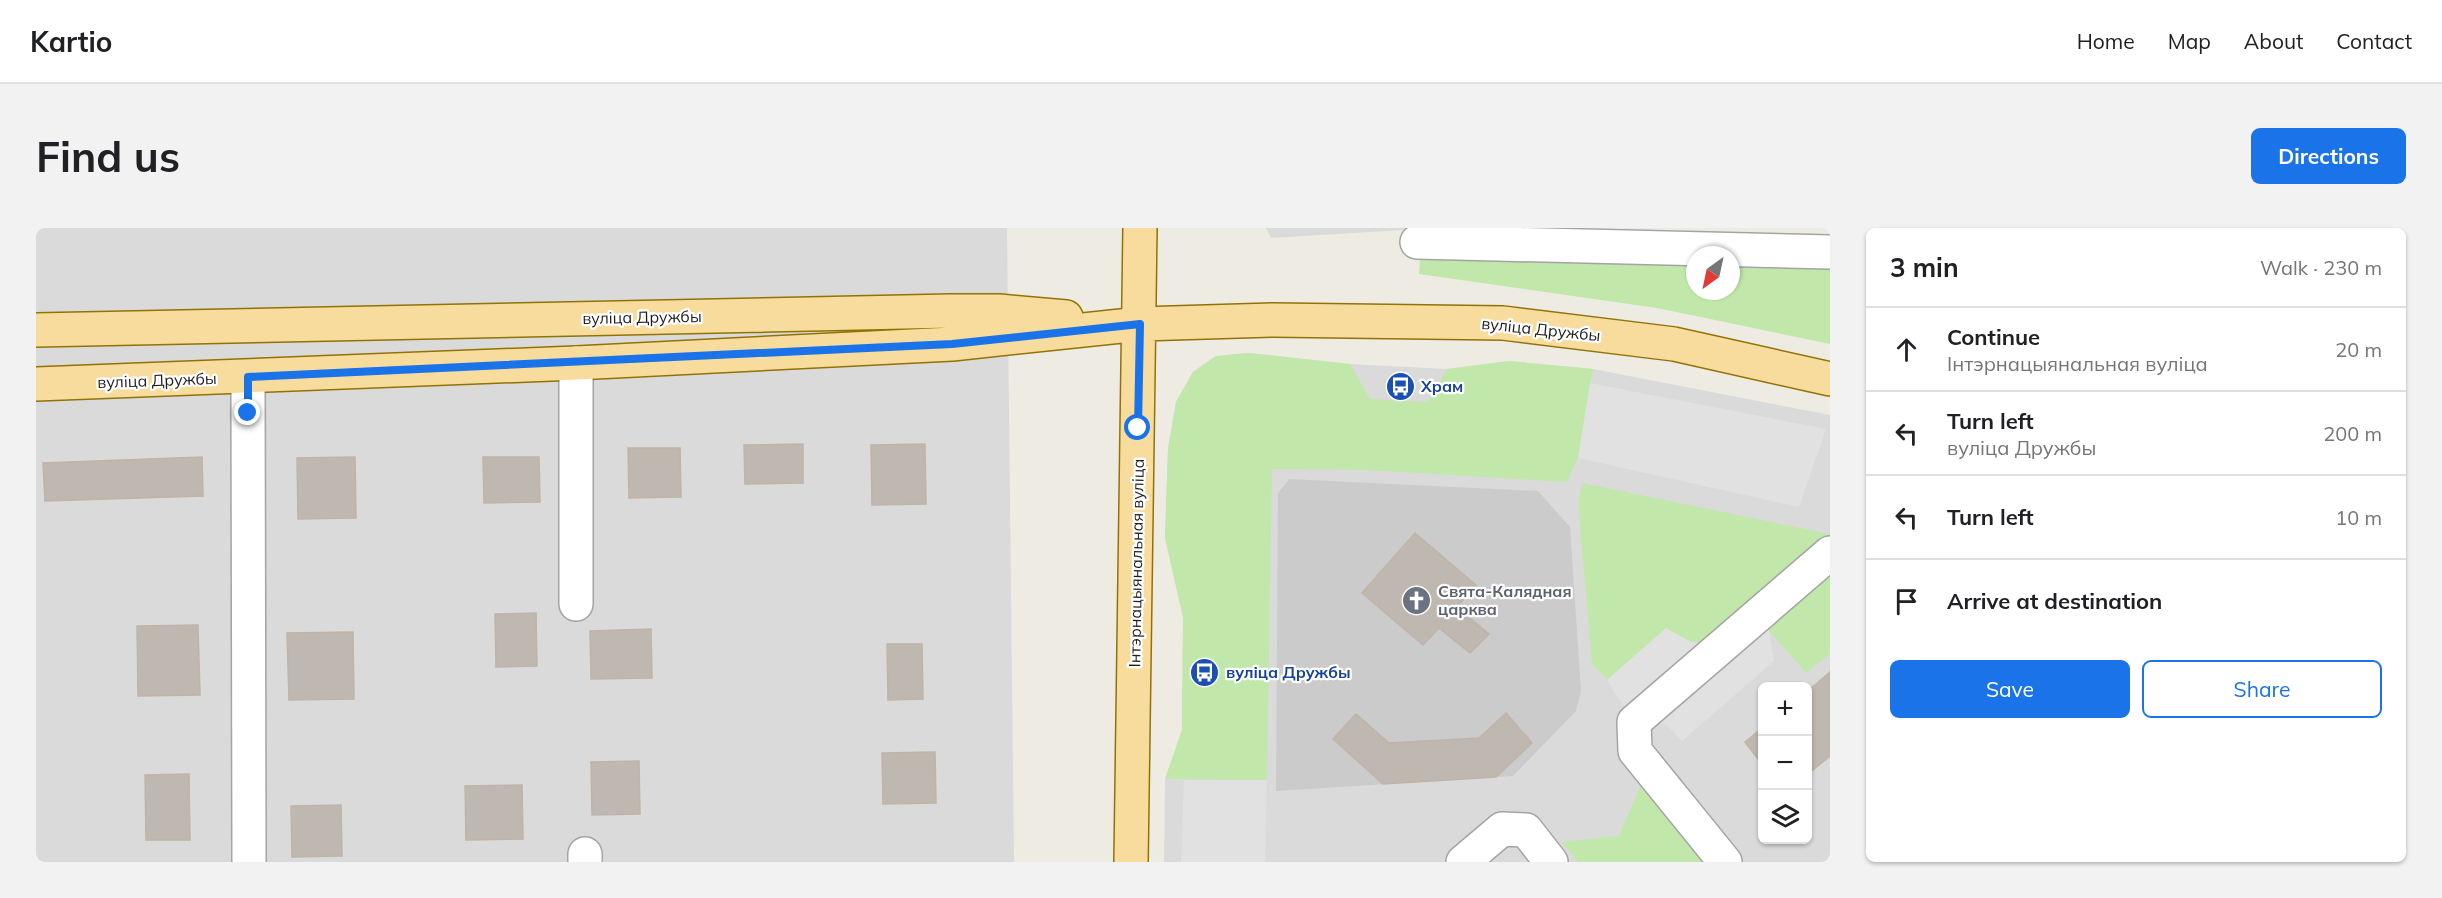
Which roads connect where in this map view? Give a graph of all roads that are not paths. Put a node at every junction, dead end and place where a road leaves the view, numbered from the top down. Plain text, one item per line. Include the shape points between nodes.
1 (1140, 228) edge
2 (1417, 242) dead end
3 (1830, 252) edge
4 (1140, 324) junction
5 (36, 330) edge
6 (576, 363) junction
7 (248, 377) junction
8 (1830, 379) edge
9 (36, 384) edge
10 (1830, 553) edge
11 (576, 604) dead end
12 (249, 862) edge
13 (1131, 862) edge
14 (1463, 862) edge
15 (1551, 862) edge
16 (1725, 862) edge

1 - 4 main road, Інтэрнацыянальная вуліца
2 - 3 street
4 - 5 main road, вуліца Дружбы via 951,310
4 - 6 main road, вуліца Дружбы via 952,344
4 - 8 main road, вуліца Дружбы via 1273,320 1503,323 1674,344
4 - 13 main road, Інтэрнацыянальная вуліца
6 - 7 main road, вуліца Дружбы
6 - 11 street
7 - 9 main road, вуліца Дружбы
7 - 12 street
10 - 16 street via 1634,722 1635,751
14 - 15 street via 1502,829 1526,830

